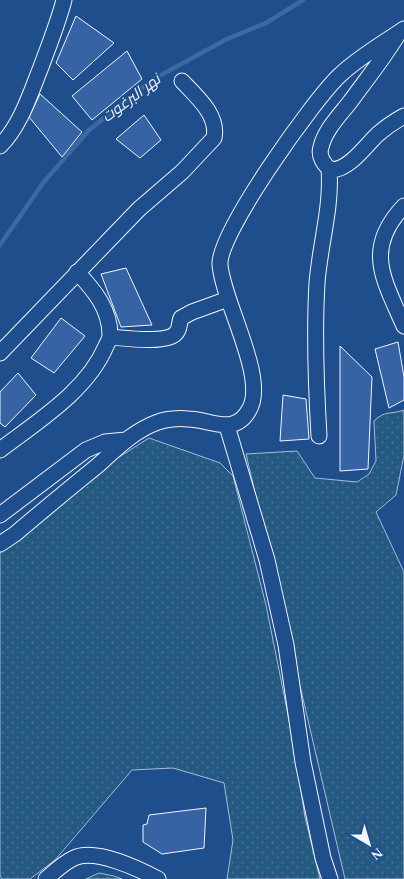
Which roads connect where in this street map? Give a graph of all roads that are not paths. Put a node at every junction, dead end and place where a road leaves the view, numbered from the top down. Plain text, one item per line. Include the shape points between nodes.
1 (64, 0) edge
2 (402, 31) edge
3 (182, 81) dead end
4 (404, 116) edge
5 (0, 146) edge
6 (329, 168) junction
7 (404, 206) edge
8 (77, 272) junction
9 (228, 300) junction
10 (404, 326) edge
11 (110, 337) junction
12 (0, 353) edge
13 (227, 426) junction
14 (319, 436) dead end
15 (126, 440) junction
16 (0, 450) edge
17 (0, 515) edge
18 (0, 544) edge
19 (46, 879) edge
20 (158, 879) edge
21 (330, 879) edge

1 - 5 street via 26,105 11,134
2 - 6 street via 330,127 320,147 323,162
2 - 9 street via 368,52 340,75 310,109 282,150 223,247 219,263
3 - 8 street via 214,122 214,138
4 - 6 street via 378,134 345,165 336,170
6 - 14 street via 315,333
7 - 10 street via 386,228 379,251 390,295
8 - 11 street via 95,291 108,319
8 - 12 street
9 - 11 street via 181,318 179,329 170,337
9 - 13 street via 253,379 253,400 245,416
11 - 16 street via 102,356 62,402
13 - 15 street via 188,418 159,422
13 - 21 street via 267,560 286,646 303,762
15 - 17 street via 105,442 86,450
15 - 18 street
19 - 20 street via 75,858 93,855

